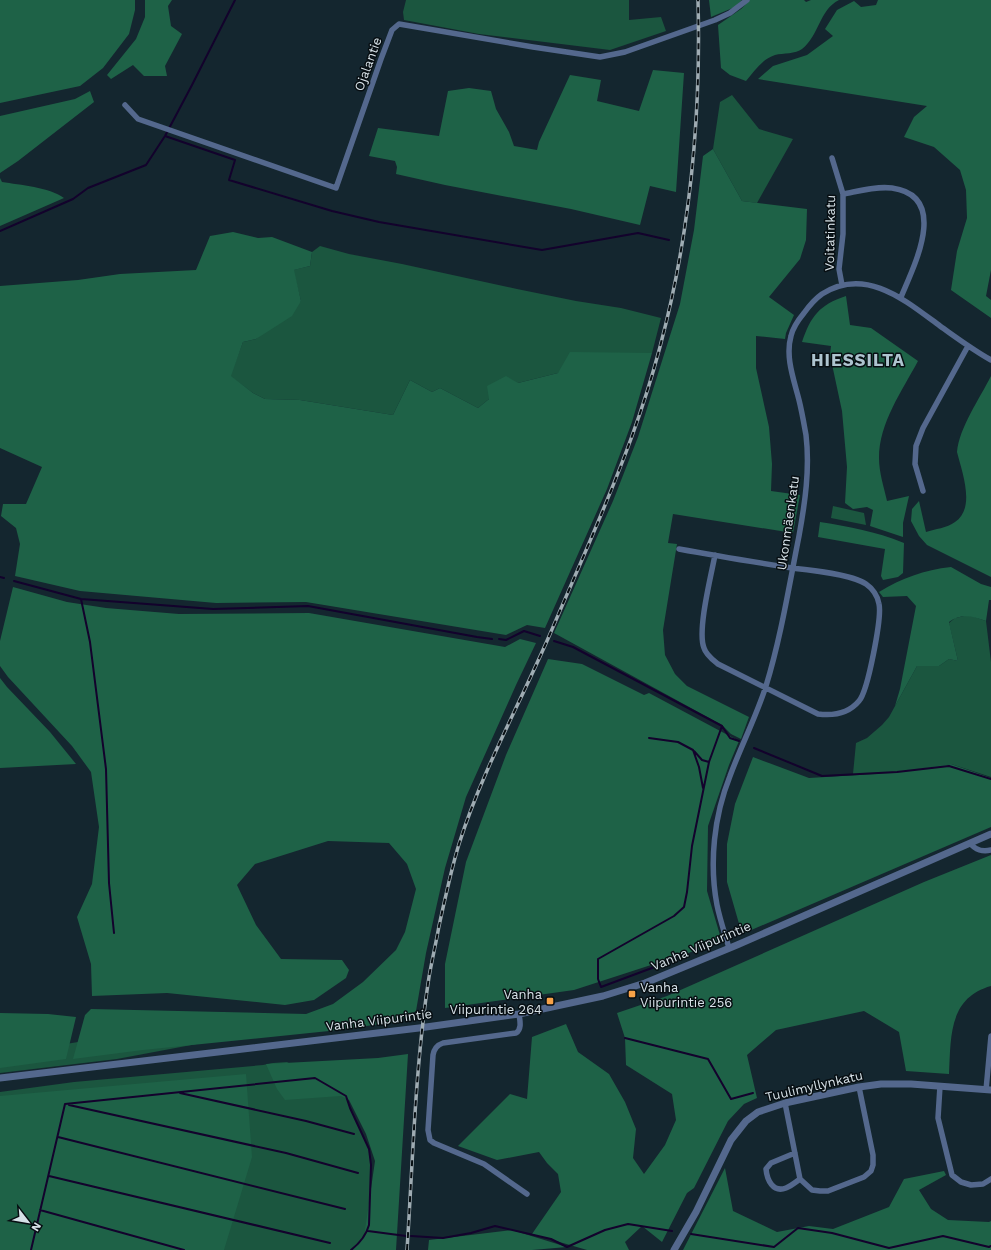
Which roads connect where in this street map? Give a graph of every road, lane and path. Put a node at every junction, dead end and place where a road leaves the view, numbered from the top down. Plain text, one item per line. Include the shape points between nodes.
1 (747, 0) edge
2 (125, 104) dead end
3 (832, 158) dead end
4 (844, 194) junction
5 (842, 285) junction
6 (901, 297) junction
7 (968, 346) junction
8 (991, 360) edge
9 (923, 491) dead end
10 (679, 549) dead end
11 (715, 555) junction
12 (793, 568) junction
13 (766, 688) junction
14 (991, 834) edge
15 (970, 843) junction
16 (991, 850) edge
17 (729, 948) junction
18 (519, 1014) junction
19 (991, 1036) edge
20 (0, 1078) edge
21 (940, 1086) junction
22 (859, 1088) junction
23 (989, 1090) edge
24 (785, 1103) junction
25 (795, 1153) junction
26 (800, 1179) junction
27 (991, 1179) edge
28 (527, 1194) dead end
29 (674, 1250) edge

1 - 2 street, Ojalantie via 730,13 625,52 600,57 399,24 392,30 336,188 138,119
3 - 4 street, Voitatinkatu
4 - 5 street, Voitatinkatu via 839,269
4 - 6 street via 873,188 891,188 906,192 917,200 924,220 924,234
5 - 6 street, Ukonmäenkatu via 872,285
5 - 12 street, Ukonmäenkatu via 821,294 809,305 791,335 790,359 806,436 807,461 803,510
6 - 7 street, Ukonmäenkatu
7 - 8 street, Ukonmäenkatu
7 - 9 street via 923,428 916,446 915,464
10 - 11 street
11 - 12 street
11 - 13 street via 702,630 704,649 718,664
12 - 13 street, Ukonmäenkatu via 778,644
12 - 13 street via 856,578 875,593 880,616 867,683 860,700 853,707 843,713 830,715 818,714
13 - 17 street, Ukonmäenkatu via 730,776 716,828 714,879 717,905
14 - 15 street, Vanha Viipurintie
15 - 16 street via 977,850
15 - 17 street, Vanha Viipurintie
17 - 18 street, Vanha Viipurintie via 645,983 603,996
18 - 20 street, Vanha Viipurintie
18 - 28 street via 520,1030 516,1034 443,1043 437,1047 433,1055 428,1130 430,1140 434,1143 484,1164
19 - 23 street
21 - 22 street, Tuulimyllynkatu via 896,1084
21 - 23 street, Tuulimyllynkatu
21 - 27 street via 938,1118 952,1175 961,1182 971,1185 983,1184
22 - 24 street, Tuulimyllynkatu
22 - 26 street via 873,1155 871,1171 864,1177 820,1192 812,1190
24 - 25 street
24 - 29 street, Tuulimyllynkatu via 758,1112 736,1133
25 - 26 street
25 - 26 street via 771,1163 766,1169 766,1178 770,1185 784,1189

